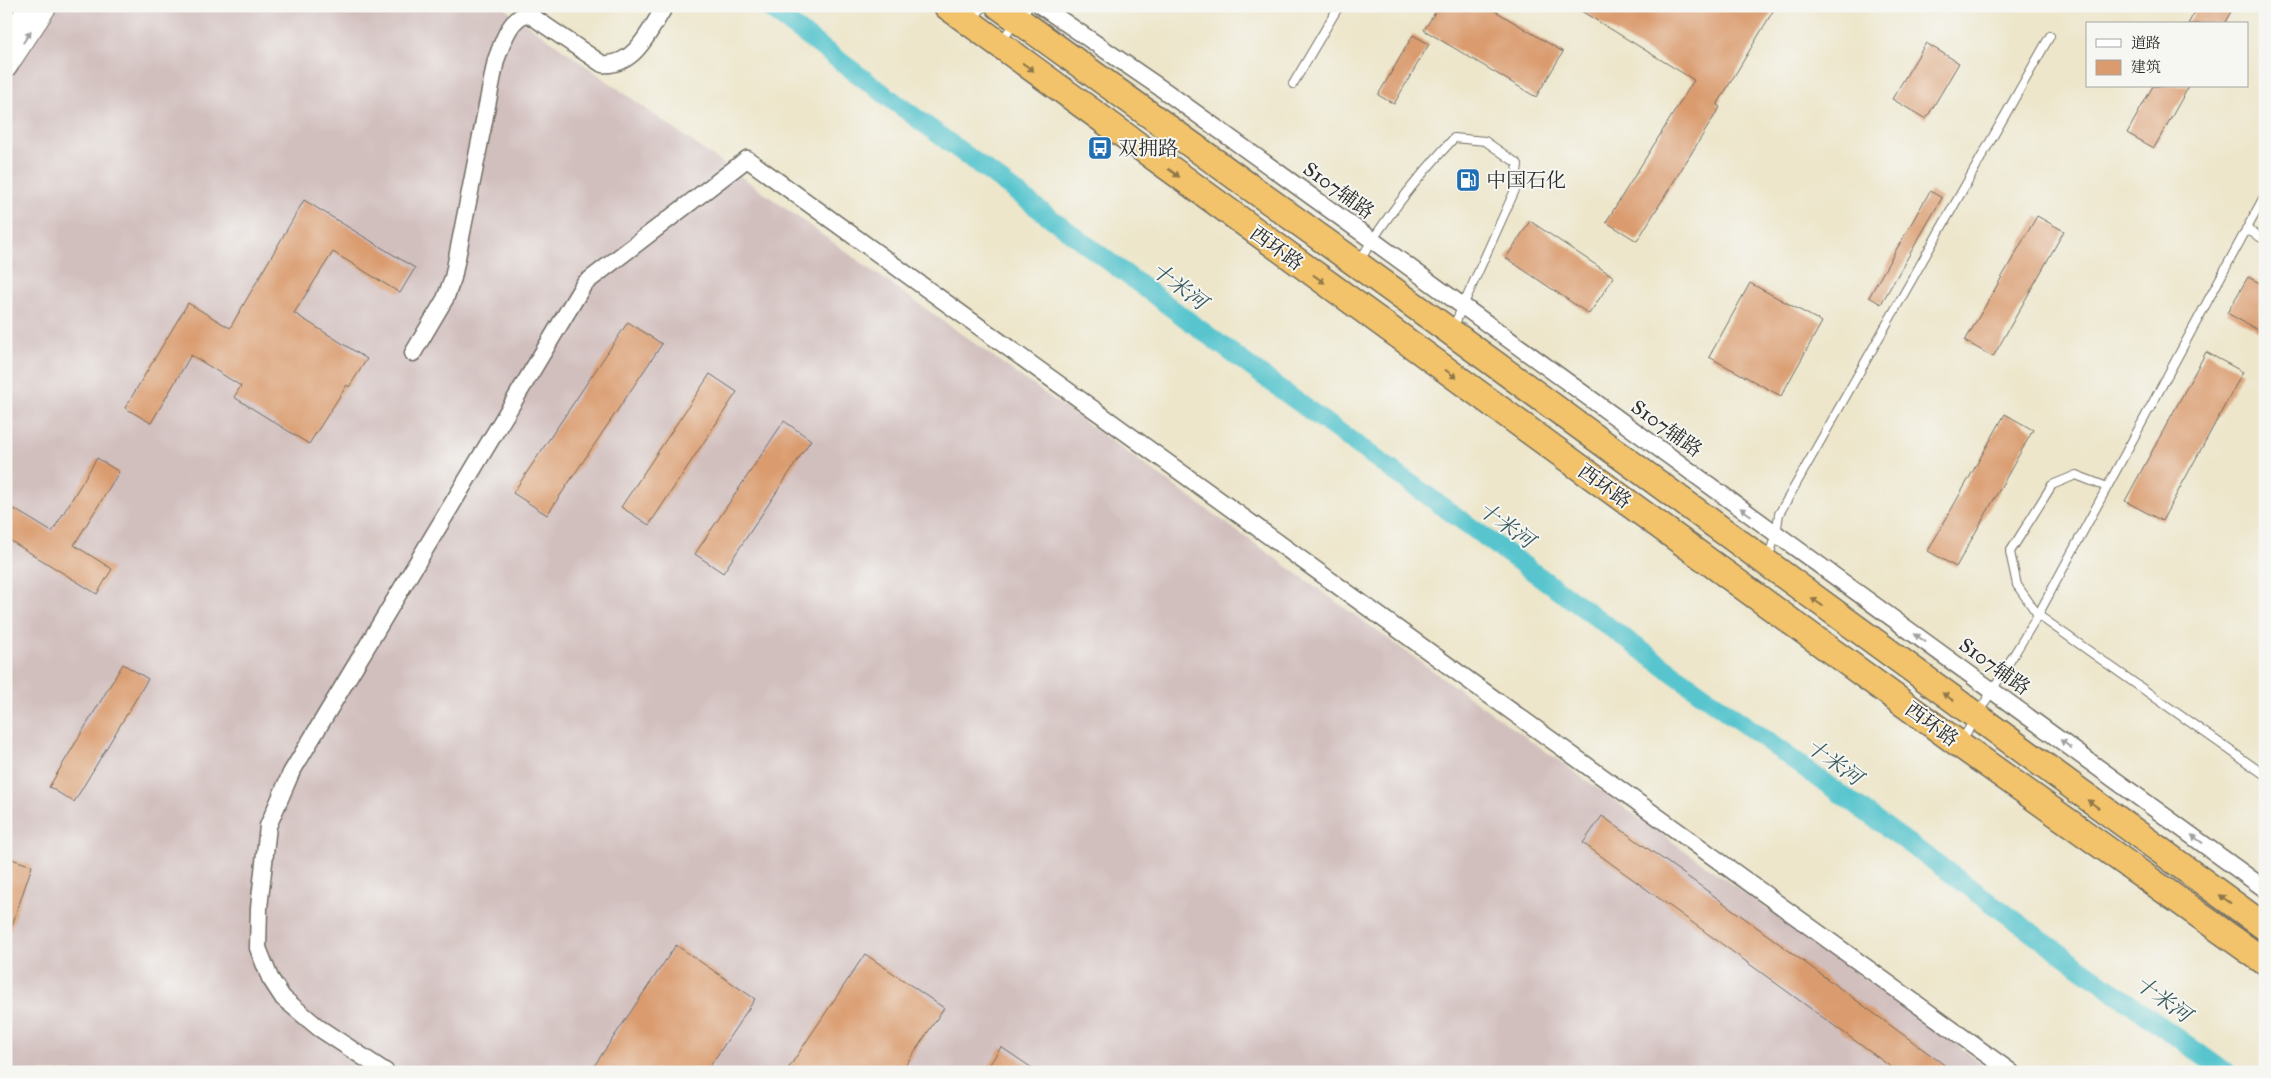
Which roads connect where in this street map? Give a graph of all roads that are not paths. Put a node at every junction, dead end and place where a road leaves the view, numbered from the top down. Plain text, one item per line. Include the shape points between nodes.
1 (30, 6) edge
2 (47, 6) edge
3 (947, 6) edge
4 (1041, 6) edge
5 (1339, 6) edge
6 (665, 7) edge
7 (1015, 11) edge
8 (977, 15) edge
9 (2050, 36) dead end
10 (6, 41) edge
11 (998, 45) junction
12 (6, 68) edge
13 (1293, 84) dead end
14 (2265, 194) edge
15 (2246, 229) junction
16 (1372, 240) junction
17 (2265, 240) edge
18 (1358, 265) junction
19 (1464, 308) junction
20 (1451, 332) junction
21 (413, 353) dead end
22 (2107, 487) junction
23 (1776, 534) junction
24 (1766, 565) junction
25 (2038, 615) junction
26 (1992, 690) junction
27 (1975, 717) junction
28 (1959, 744) junction
29 (2265, 775) edge
30 (2265, 889) edge
31 (2265, 928) edge
32 (2265, 962) edge
33 (386, 1072) edge
34 (2011, 1072) edge

1 - 10 street
12 -> 2 street
3 - 8 highway, 西环路
4 - 16 street, S107辅路
5 - 13 lane
6 - 21 street via 632,56 614,65 602,64 527,13 517,17 496,60 453,278 445,299
7 - 11 lane
7 - 18 highway, 西环路
8 - 11 highway, 西环路
9 - 23 lane via 1779,514
11 -> 28 highway, 西环路
14 - 15 lane
15 - 17 lane
15 - 22 lane
16 - 18 lane
16 - 19 street, S107辅路
16 - 19 lane via 1418,178 1454,138 1485,141 1518,164 1515,190
18 - 20 highway, 西环路
19 - 20 lane
23 -> 19 street, S107辅路
20 - 24 highway, 西环路
22 - 25 lane
22 - 25 lane via 2076,475 2052,486 2010,552 2016,585
23 - 24 lane
26 -> 23 street, S107辅路
27 -> 24 highway, 西环路
25 - 26 lane
25 - 29 lane
26 - 27 lane
30 -> 26 street, S107辅路
27 - 28 lane
31 -> 27 highway, 西环路
28 - 32 highway, 西环路
33 - 34 street via 320,1028 283,998 270,978 258,948 268,826 291,773 584,284 746,158

